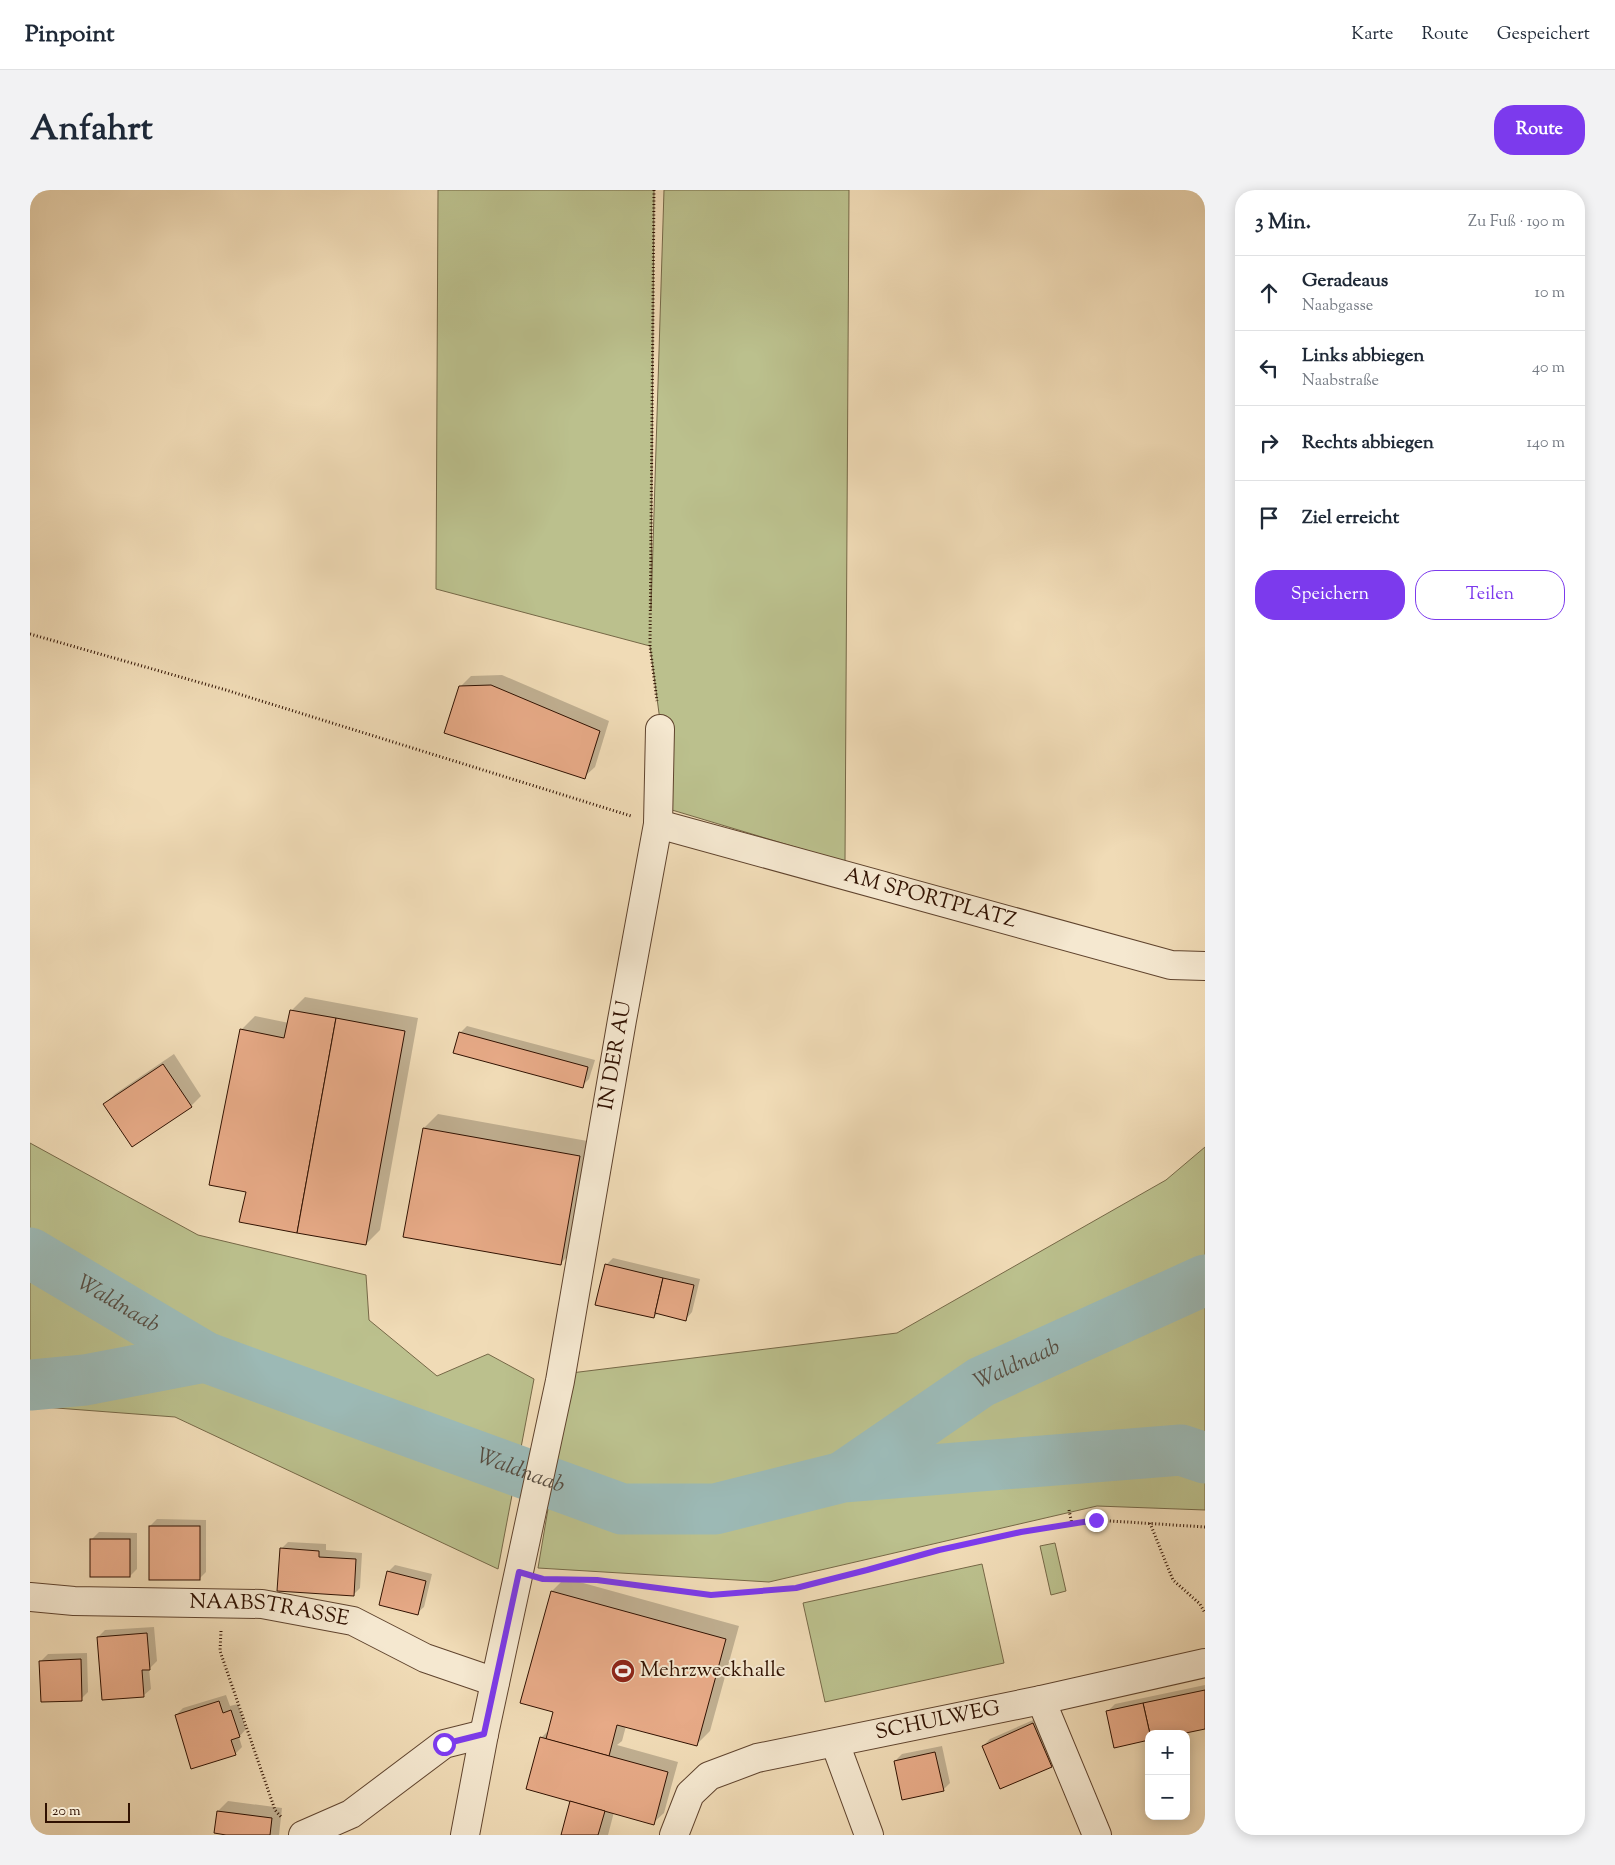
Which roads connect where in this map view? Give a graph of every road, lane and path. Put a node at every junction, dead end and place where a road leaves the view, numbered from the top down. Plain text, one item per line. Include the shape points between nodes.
1 (654, 190) edge
2 (30, 634) edge
3 (660, 729) joint
4 (658, 824) junction
5 (1205, 966) edge
6 (1070, 1510) dead end
7 (1150, 1523) junction
8 (1072, 1524) junction
9 (1205, 1527) edge
10 (520, 1570) junction
11 (30, 1597) edge
12 (222, 1603) junction
13 (1205, 1613) edge
14 (1205, 1663) edge
15 (495, 1682) junction
16 (1041, 1700) junction
17 (484, 1734) junction
18 (835, 1743) junction
19 (294, 1829) edge
20 (465, 1835) edge
21 (674, 1835) edge
22 (869, 1835) edge
23 (1097, 1835) edge

1 - 3 path via 650,646
2 - 4 path via 226,690
3 - 4 street, IN DER AU
4 - 5 street, AM SPORTPLATZ via 1170,965
4 - 10 street, IN DER AU via 560,1381
6 - 8 path
7 - 8 path via 1096,1520
7 - 9 path
7 - 13 path via 1173,1580 1200,1604
8 - 10 path via 939,1550 796,1588 711,1595 597,1580 543,1579
10 - 15 street
11 - 12 street, NAABSTRASSE via 74,1601
12 - 15 street, NAABSTRASSE via 262,1604 353,1621 425,1658
12 - 19 path via 220,1651 275,1810
14 - 16 street, SCHULWEG
15 - 17 street
16 - 18 street, SCHULWEG
16 - 23 street
17 - 19 street via 444,1744 351,1814
17 - 20 street
18 - 21 street, SCHULWEG via 757,1758 709,1776 690,1794
18 - 22 street

